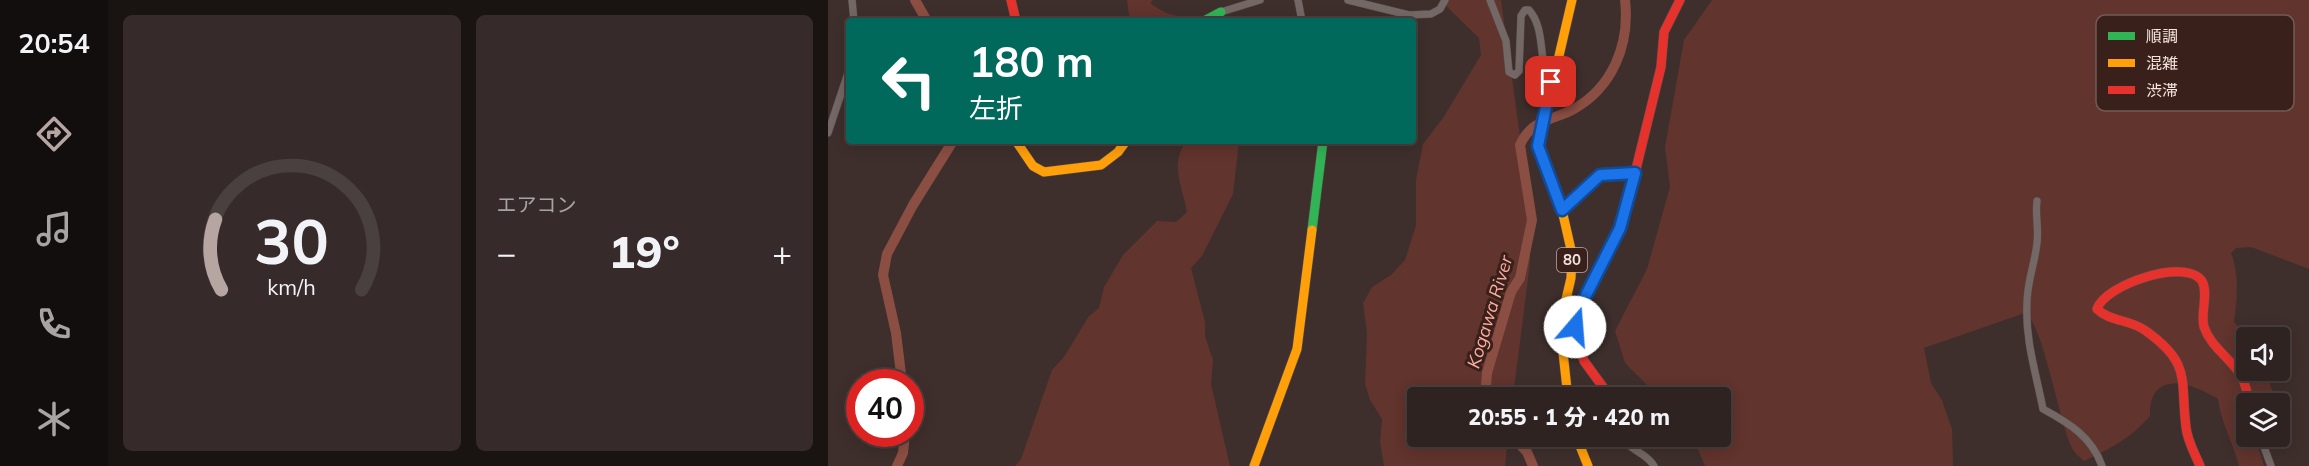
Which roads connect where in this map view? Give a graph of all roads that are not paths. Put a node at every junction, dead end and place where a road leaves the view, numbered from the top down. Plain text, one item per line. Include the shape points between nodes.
1 (852, 0) edge
2 (1011, 0) edge
3 (1260, 0) edge
4 (1298, 0) edge
5 (1348, 0) edge
6 (1445, 0) edge
7 (1490, 0) edge
8 (1526, 0) edge
9 (1572, 0) edge
10 (1680, 0) edge
11 (1526, 10) junction
12 (1221, 12) joint
13 (854, 18) edge
14 (1015, 18) edge
15 (1210, 18) edge
16 (1301, 18) edge
17 (846, 79) edge
18 (1551, 82) junction
19 (828, 134) edge
20 (1018, 144) edge
21 (1124, 144) edge
22 (1323, 144) edge
23 (1635, 173) junction
24 (2037, 201) dead end
25 (1562, 210) junction
26 (1567, 387) edge
27 (1602, 387) edge
28 (2247, 393) edge
29 (1580, 447) edge
30 (1632, 447) edge
31 (2264, 447) edge
32 (1254, 466) edge
33 (1588, 466) edge
34 (1654, 466) edge
35 (2102, 466) edge
36 (2200, 466) edge
37 (2271, 466) edge

1 - 13 street
2 - 14 street
3 - 12 street
4 - 16 street
5 - 6 street via 1418,16 1440,9
7 - 11 street via 1506,41 1511,74 1518,73 1520,68 1521,16
8 - 11 street
9 - 18 street, 80
10 - 23 street via 1664,32 1661,67
11 - 18 street via 1535,23 1544,53 1544,73
12 - 15 street
17 - 19 street
18 - 25 street, 80 via 1540,127 1539,152
20 - 21 street via 1034,166 1044,172 1101,165
22 - 32 street via 1297,349
23 - 25 street via 1600,175
23 - 27 street via 1623,221 1575,323 1583,357
24 - 35 street via 2037,242 2026,303 2034,378 2043,409 2091,442
25 - 26 street, 80 via 1572,254 1571,278 1560,325
28 - 36 street via 2241,375 2216,350 2206,332 2201,303 2204,290 2195,277 2175,272 2139,279 2108,293 2100,301 2097,309 2106,318 2124,320 2145,330 2176,358 2185,386 2186,429
29 - 33 street
30 - 34 street via 1649,457
31 - 37 street

